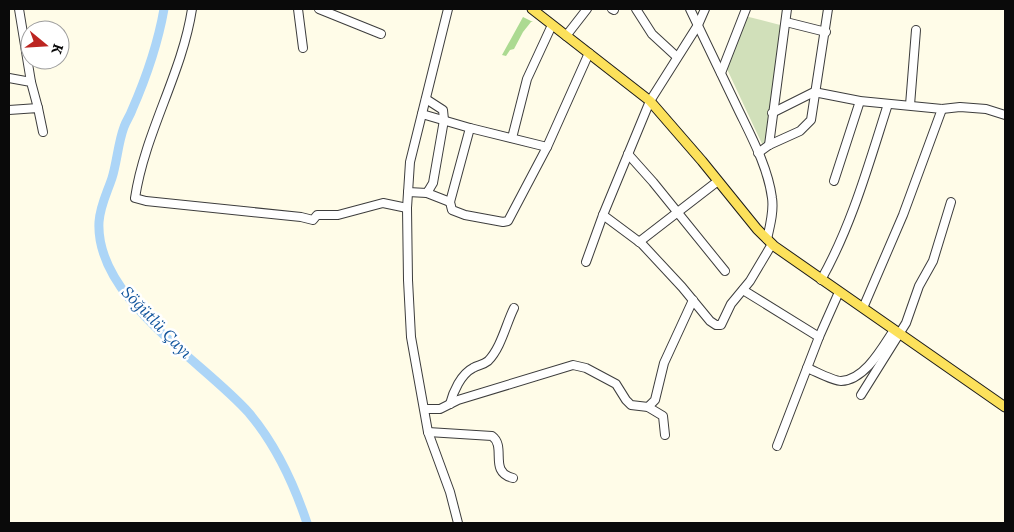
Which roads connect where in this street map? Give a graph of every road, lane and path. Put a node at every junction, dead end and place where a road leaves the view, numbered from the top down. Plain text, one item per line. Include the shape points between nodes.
1 (20, 9) edge
2 (192, 9) edge
3 (298, 9) edge
4 (319, 9) edge
5 (448, 9) edge
6 (587, 9) edge
7 (636, 9) edge
8 (690, 9) edge
9 (705, 9) edge
10 (746, 9) edge
11 (787, 9) edge
12 (828, 9) edge
13 (534, 10) edge
14 (786, 22) junction
15 (552, 25) junction
16 (698, 25) junction
17 (916, 30) dead end
18 (826, 32) junction
19 (381, 34) dead end
20 (566, 36) junction
21 (303, 48) dead end
22 (589, 53) junction
23 (677, 57) junction
24 (721, 73) junction
25 (9, 78) edge
26 (31, 82) junction
27 (814, 92) junction
28 (426, 99) junction
29 (650, 101) junction
30 (860, 102) junction
31 (888, 104) junction
32 (910, 106) junction
33 (38, 108) junction
34 (942, 109) junction
35 (9, 110) edge
36 (772, 113) junction
37 (422, 114) junction
38 (1005, 114) edge
39 (444, 120) junction
40 (470, 128) junction
41 (43, 132) dead end
42 (512, 138) junction
43 (769, 145) junction
44 (547, 146) junction
45 (758, 153) junction
46 (628, 154) junction
47 (834, 180) dead end
48 (718, 181) junction
49 (408, 192) junction
50 (427, 193) junction
51 (450, 202) junction
52 (951, 202) dead end
53 (407, 208) junction
54 (677, 212) junction
55 (603, 214) junction
56 (639, 242) junction
57 (770, 242) junction
58 (586, 262) dead end
59 (725, 271) dead end
60 (821, 280) junction
61 (743, 290) junction
62 (839, 292) junction
63 (692, 300) junction
64 (514, 308) dead end
65 (863, 308) junction
66 (897, 332) junction
67 (819, 336) junction
68 (807, 368) junction
69 (861, 395) dead end
70 (450, 404) junction
71 (648, 407) junction
72 (1005, 407) edge
73 (425, 409) junction
74 (428, 432) junction
75 (664, 435) dead end
76 (777, 446) dead end
77 (513, 478) dead end
78 (458, 523) edge

1 - 26 street
2 - 53 street via 187,38 142,162 135,198 313,220 317,215 338,215 383,203
3 - 21 street
4 - 19 street
5 - 28 street
6 - 20 street
7 - 23 street via 652,34
8 - 16 street
9 - 16 street
10 - 24 street
11 - 14 street
12 - 18 street
13 - 15 main road
14 - 18 street
14 - 36 street
15 - 20 main road
15 - 42 street via 527,80
16 - 23 street
16 - 24 street
17 - 32 street
18 - 27 street
20 - 22 main road
22 - 29 main road
22 - 44 street
23 - 29 street
24 - 45 street
25 - 26 street
26 - 33 street
27 - 30 street
27 - 36 street
27 - 43 street via 811,120 800,131
28 - 37 street
28 - 39 street via 443,110
29 - 46 street
29 - 48 main road
30 - 31 street
30 - 47 street
31 - 32 street
31 - 60 street via 864,180 836,253
32 - 34 street
33 - 35 street
33 - 41 street
34 - 38 street via 986,109
34 - 65 street
36 - 43 street
37 - 39 street
37 - 49 street via 410,162
39 - 40 street
39 - 50 street via 433,183
40 - 42 street
40 - 51 street
42 - 44 street
43 - 45 street
44 - 51 street via 508,220 503,222 465,215 452,210
45 - 57 street via 772,196
46 - 54 street
46 - 55 street
48 - 54 street
48 - 57 main road
49 - 50 street
49 - 53 street
50 - 51 street
52 - 66 street via 933,261
53 - 73 street via 410,337
54 - 56 street
54 - 59 street
55 - 56 street
55 - 58 street
56 - 63 street
57 - 60 main road
57 - 61 street via 755,274
60 - 62 main road
61 - 63 street via 731,304 721,325 710,321
61 - 67 street
62 - 65 main road
62 - 67 street
63 - 71 street via 664,364 655,400
64 - 70 street via 496,349 484,364 468,372
65 - 66 main road
66 - 68 street via 867,368 851,378 840,381
66 - 69 street
66 - 72 main road
67 - 68 street
68 - 76 street
70 - 71 street via 573,365 586,368 616,384 631,405
70 - 73 street via 440,409
71 - 75 street via 663,416
73 - 74 street
74 - 77 street via 492,436 497,442 500,468
74 - 78 street

